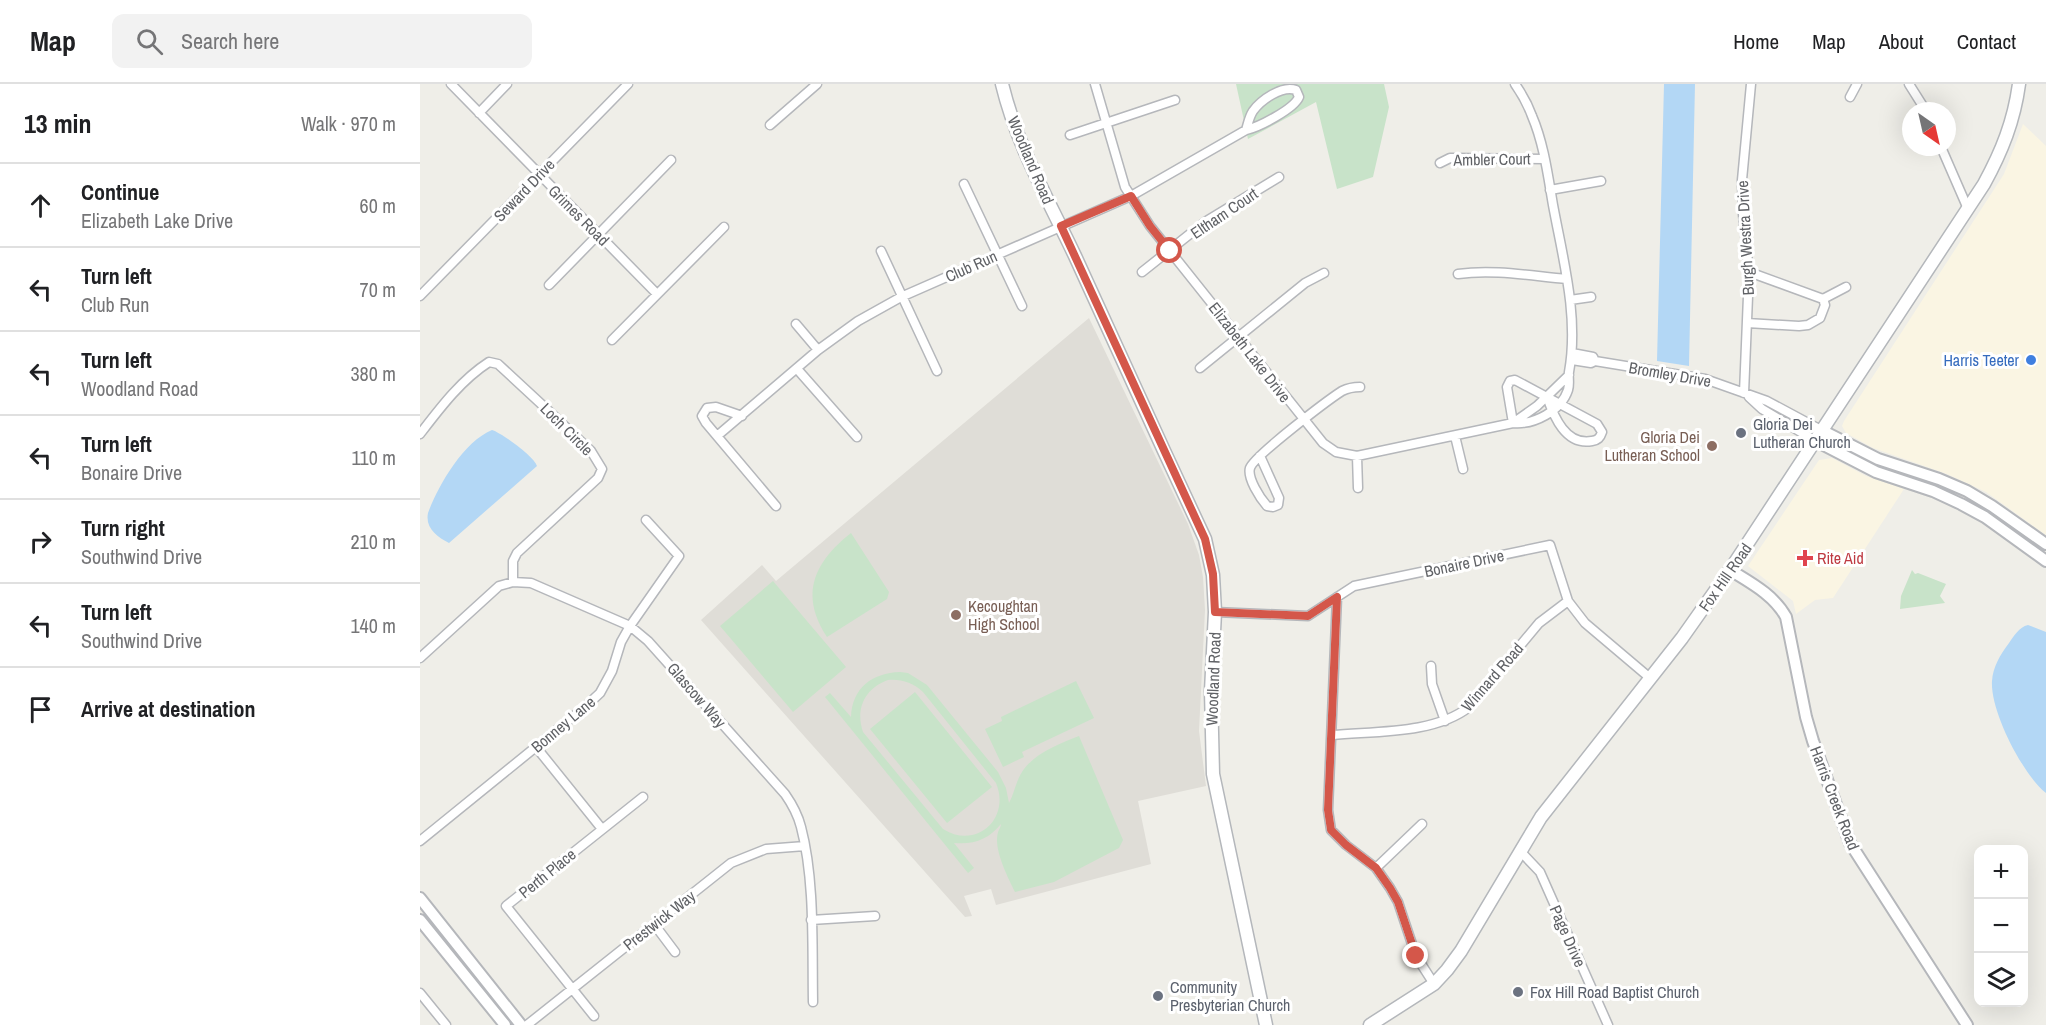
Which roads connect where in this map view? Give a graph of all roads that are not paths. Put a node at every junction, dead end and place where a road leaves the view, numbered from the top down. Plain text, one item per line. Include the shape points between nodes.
1 (451, 84) edge
2 (507, 84) edge
3 (628, 84) edge
4 (817, 84) edge
5 (1002, 84) edge
6 (1095, 84) edge
7 (1515, 84) edge
8 (1751, 84) edge
9 (1857, 84) edge
10 (1910, 84) edge
11 (2019, 84) edge
12 (1850, 97) dead end
13 (1175, 100) dead end
14 (1921, 102) edge
15 (479, 113) junction
16 (1106, 123) junction
17 (770, 125) dead end
18 (1246, 130) junction
19 (1070, 135) dead end
20 (1945, 156) edge
21 (1544, 159) junction
22 (671, 160) dead end
23 (1440, 163) dead end
24 (539, 174) junction
25 (1279, 177) dead end
26 (1601, 181) dead end
27 (964, 184) dead end
28 (1550, 190) junction
29 (1131, 196) junction
30 (1968, 209) junction
31 (1061, 226) junction
32 (724, 227) dead end
33 (598, 234) junction
34 (881, 251) dead end
35 (1170, 251) junction
36 (998, 253) junction
37 (1142, 272) dead end
38 (1749, 272) junction
39 (1324, 273) dead end
40 (1458, 274) dead end
41 (1567, 279) junction
42 (549, 285) dead end
43 (1846, 287) dead end
44 (657, 294) junction
45 (420, 296) edge
46 (901, 297) junction
47 (1591, 297) dead end
48 (1823, 299) junction
49 (1570, 300) junction
50 (1022, 306) dead end
51 (1747, 323) junction
52 (796, 324) dead end
53 (1239, 338) junction
54 (612, 340) dead end
55 (818, 351) junction
56 (1572, 356) junction
57 (1200, 368) dead end
58 (798, 370) junction
59 (937, 371) dead end
60 (1569, 375) junction
61 (1360, 387) dead end
62 (1744, 393) junction
63 (1547, 398) junction
64 (1555, 407) junction
65 (742, 416) junction
66 (1304, 420) junction
67 (1514, 423) junction
68 (420, 434) edge
69 (717, 436) junction
70 (1455, 436) junction
71 (1820, 436) junction
72 (856, 437) dead end
73 (1260, 456) junction
74 (1358, 456) junction
75 (1463, 469) dead end
76 (1358, 489) dead end
77 (776, 506) dead end
78 (646, 520) dead end
79 (2046, 544) edge
80 (2046, 561) edge
81 (1730, 570) junction
82 (513, 582) junction
83 (1337, 597) junction
84 (1568, 601) junction
85 (1215, 612) junction
86 (630, 626) junction
87 (420, 658) edge
88 (1431, 666) dead end
89 (1650, 678) junction
90 (1445, 722) junction
91 (1333, 735) junction
92 (536, 747) junction
93 (643, 797) dead end
94 (1422, 824) dead end
95 (602, 829) junction
96 (420, 841) edge
97 (805, 846) junction
98 (1521, 852) junction
99 (1376, 868) junction
100 (420, 898) edge
101 (875, 916) dead end
102 (811, 920) junction
103 (421, 923) edge
104 (654, 924) junction
105 (675, 952) dead end
106 (1434, 984) junction
107 (572, 988) junction
108 (420, 993) edge
109 (813, 1002) dead end
110 (594, 1016) dead end
111 (446, 1025) edge
112 (505, 1025) edge
113 (521, 1025) edge
114 (526, 1025) edge
115 (1266, 1025) edge
116 (1370, 1025) edge
117 (1608, 1025) edge
118 (1967, 1025) edge

1 - 15 street, Grimes Road
2 - 15 street
3 - 24 street, Seward Drive
4 - 17 street
5 - 31 main road, Woodland Road via 1032,171
6 - 16 street, Elizabeth Lake Drive
7 - 21 street via 1533,118
8 - 38 street, Burgh Westra Drive via 1742,180
9 - 12 street
10 - 14 street
11 - 30 main road, Fox Hill Road via 2007,139
13 - 16 street
15 - 24 street, Grimes Road
16 - 19 street
16 - 29 street, Elizabeth Lake Drive
18 - 18 street, Club Run via 1295,104 1299,97 1296,90 1284,89 1263,101 1251,113
18 - 29 street, Club Run
20 - 30 street
21 - 23 street, Ambler Court via 1450,158
21 - 28 street
22 - 33 street
24 - 33 street, Grimes Road
24 - 45 street, Seward Drive
25 - 35 street, Eltham Court via 1205,222
26 - 28 street
27 - 36 street
28 - 41 street
29 - 31 street, Club Run
29 - 35 street, Elizabeth Lake Drive
30 - 71 main road, Fox Hill Road
31 - 36 street, Club Run
31 - 85 main road, Woodland Road via 1205,539 1213,574
32 - 44 street
33 - 42 street
33 - 44 street, Grimes Road
34 - 46 street
35 - 37 street, Eltham Court
35 - 53 street, Elizabeth Lake Drive
36 - 46 street, Club Run
36 - 50 street
38 - 48 street
38 - 51 street, Burgh Westra Drive
39 - 53 street via 1305,283
40 - 41 street via 1510,273
41 - 49 street
43 - 48 street
44 - 54 street
46 - 55 street, Club Run via 858,321
46 - 59 street
47 - 49 street
48 - 51 street via 1821,318 1808,325
49 - 56 street
51 - 62 street, Burgh Westra Drive
52 - 55 street
53 - 57 street
53 - 66 street, Elizabeth Lake Drive
55 - 58 street, Club Run
56 - 60 street
56 - 62 street, Bromley Drive via 1591,363 1705,379
58 - 65 street, Club Run
58 - 72 street
60 - 63 street, Elizabeth Lake Drive
60 - 64 street via 1567,392
61 - 66 street via 1344,390
62 - 71 street, Bromley Drive via 1767,401
63 - 64 street
63 - 67 street, Elizabeth Lake Drive
63 - 67 street via 1517,380 1509,381 1507,390
64 - 64 street via 1563,430 1574,439 1586,442 1601,437 1597,424
64 - 67 street, Elizabeth Lake Drive via 1536,420
65 - 69 street, Club Run
65 - 69 street via 707,408 702,416
66 - 73 street
66 - 74 street, Elizabeth Lake Drive via 1330,449
67 - 70 street, Elizabeth Lake Drive
68 - 82 street, Loch Circle via 443,403 489,362 498,364 598,460 602,469 597,478 517,553
69 - 77 street
70 - 74 street, Elizabeth Lake Drive
70 - 75 street
71 - 79 street via 1967,491
71 - 80 street via 1860,465 1933,491 1985,517
71 - 81 main road, Fox Hill Road
73 - 73 street via 1250,468 1251,477 1263,502 1273,507 1279,498
74 - 76 street
78 - 86 street, Bonney Lane via 679,556
81 - 89 main road, Fox Hill Road
81 - 118 street, Harris Creek Road via 1773,599 1786,617 1806,717 1850,843
82 - 86 street, Glascow Way via 531,583
82 - 87 street via 500,586
83 - 84 street, Bonaire Drive via 1354,586 1550,544
83 - 85 street, Bonaire Drive via 1308,616
83 - 91 street
84 - 89 street, Bonaire Drive via 1585,623
84 - 90 street, Winnard Road via 1539,623 1469,707
85 - 115 main road, Woodland Road via 1211,691 1213,774
86 - 92 street, Bonney Lane via 600,693
86 - 97 street, Glascow Way via 669,662 785,794 801,825
88 - 90 street via 1432,684
89 - 98 main road, Fox Hill Road via 1548,809
90 - 91 street, Winnard Road
91 - 99 street via 1328,810 1331,830
92 - 95 street
92 - 96 street, Bonney Lane
93 - 95 street, Perth Place
94 - 99 street
95 - 107 street, Perth Place via 506,906
97 - 102 street, Glascow Way
97 - 104 street, Prestwick Way via 766,849 731,863
98 - 106 main road, Fox Hill Road via 1461,951
98 - 117 street, Page Drive via 1540,872
99 - 106 street via 1398,902 1416,956
100 - 113 street
101 - 102 street
102 - 109 street, Glascow Way
103 - 112 street
104 - 105 street
104 - 107 street, Prestwick Way
106 - 116 main road, Fox Hill Road
107 - 110 street
107 - 114 street, Prestwick Way
108 - 111 street

